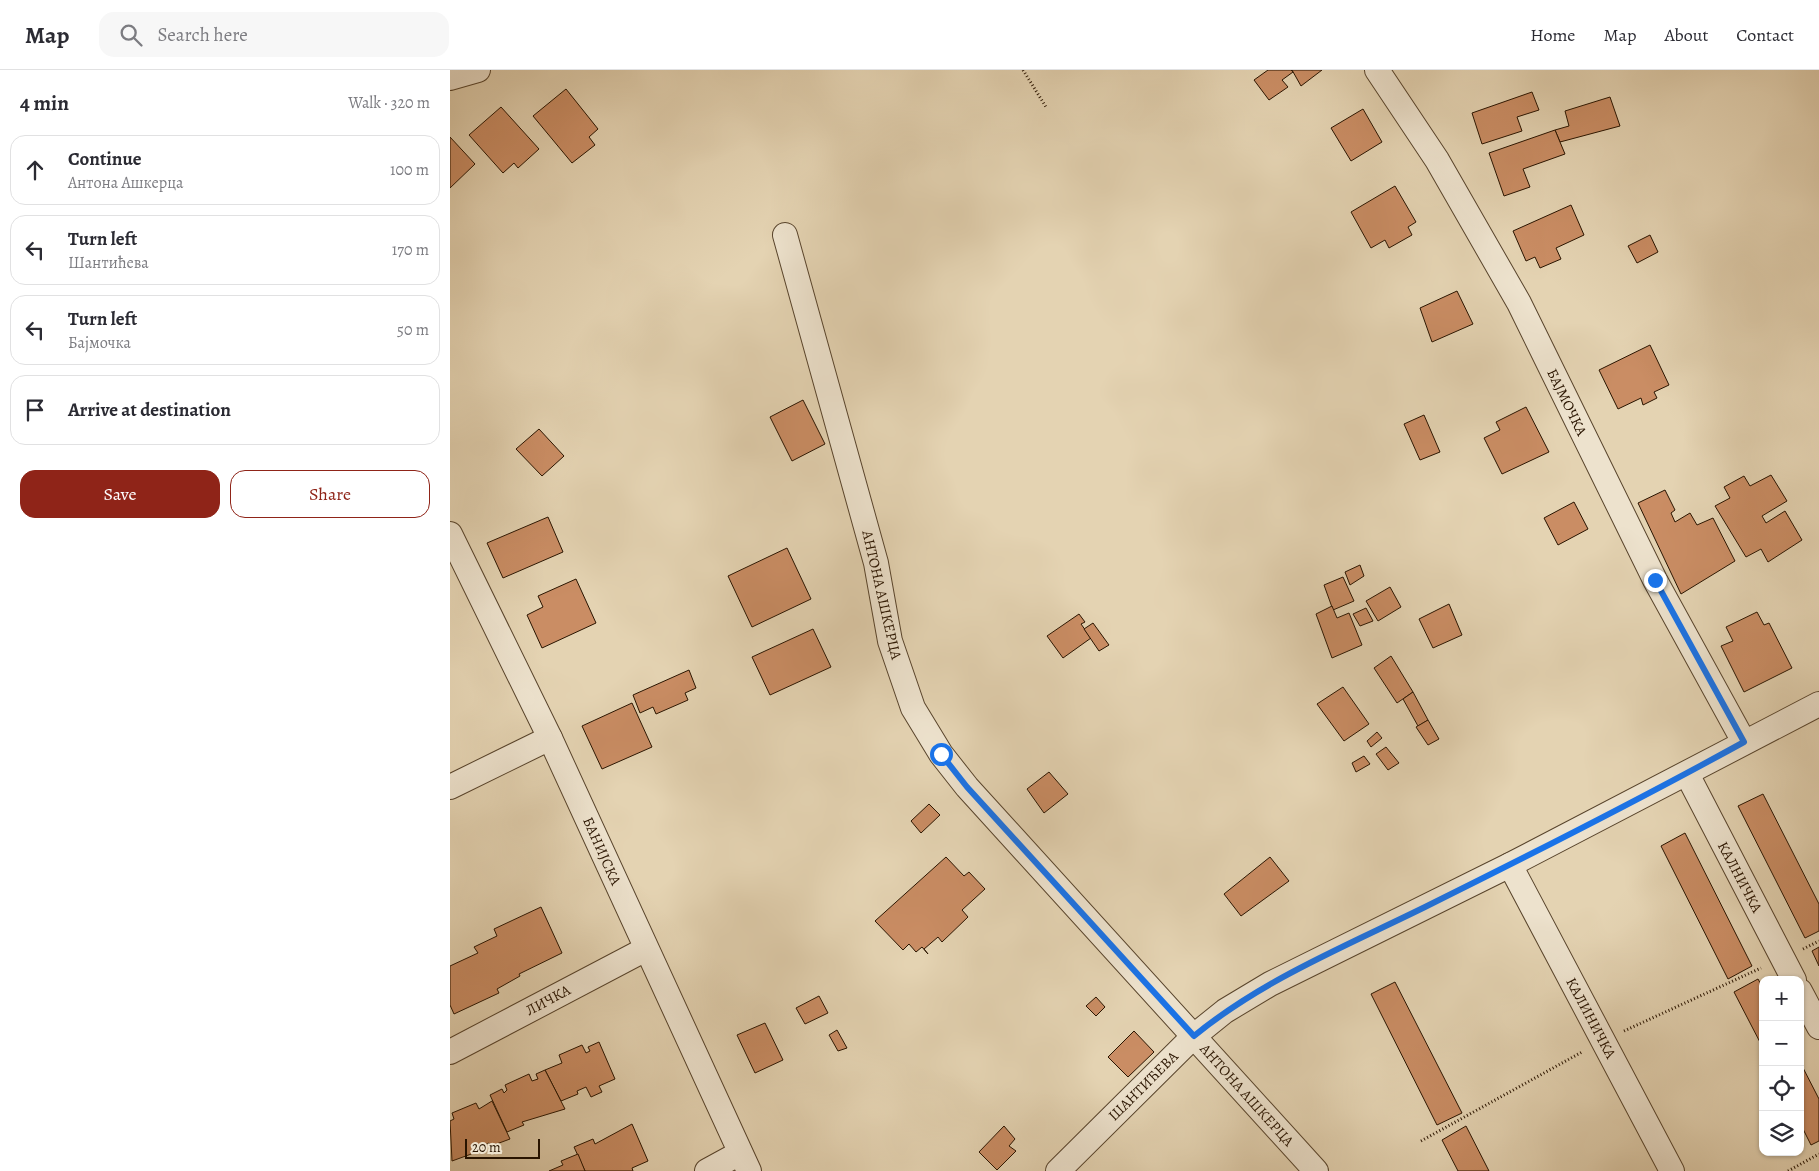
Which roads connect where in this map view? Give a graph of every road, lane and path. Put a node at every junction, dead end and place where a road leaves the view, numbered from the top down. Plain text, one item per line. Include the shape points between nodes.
1 (478, 70) edge
2 (1023, 70) edge
3 (1377, 70) edge
4 (450, 78) edge
5 (1046, 107) dead end
6 (785, 235) dead end
7 (450, 534) edge
8 (1819, 704) edge
9 (550, 738) junction
10 (1744, 742) junction
11 (1686, 774) junction
12 (450, 787) edge
13 (1510, 865) junction
14 (646, 949) junction
15 (1792, 976) edge
16 (1804, 999) edge
17 (1819, 1027) edge
18 (1194, 1036) junction
19 (450, 1052) edge
20 (1819, 1154) edge
21 (745, 1162) edge
22 (707, 1171) edge
23 (1058, 1171) edge
24 (1316, 1171) edge
25 (1672, 1171) edge
26 (1788, 1171) edge

1 - 4 street
2 - 5 path
3 - 10 street, БАЈМОЧКА via 1437,160 1519,303 1655,580
6 - 18 street, АНТОНА АШКЕРЦА via 876,563 890,641 913,708 941,754 967,787
7 - 9 street, БАНИЈСКА
8 - 10 street, ШАНТИЋЕВА
9 - 12 street
9 - 14 street, БАНИЈСКА
10 - 11 street, ШАНТИЋЕВА
11 - 13 street, ШАНТИЋЕВА
11 - 15 street, КАЛНИЧКА
13 - 18 street, ШАНТИЋЕВА via 1270,984 1225,1010
13 - 25 street, КАЛИНИЧКА
14 - 19 street, ЛИЧКА
14 - 21 street, БАНИЈСКА
16 - 17 street
18 - 23 street, ШАНТИЋЕВА
18 - 24 street, АНТОНА АШКЕРЦА
20 - 26 path
21 - 22 street

